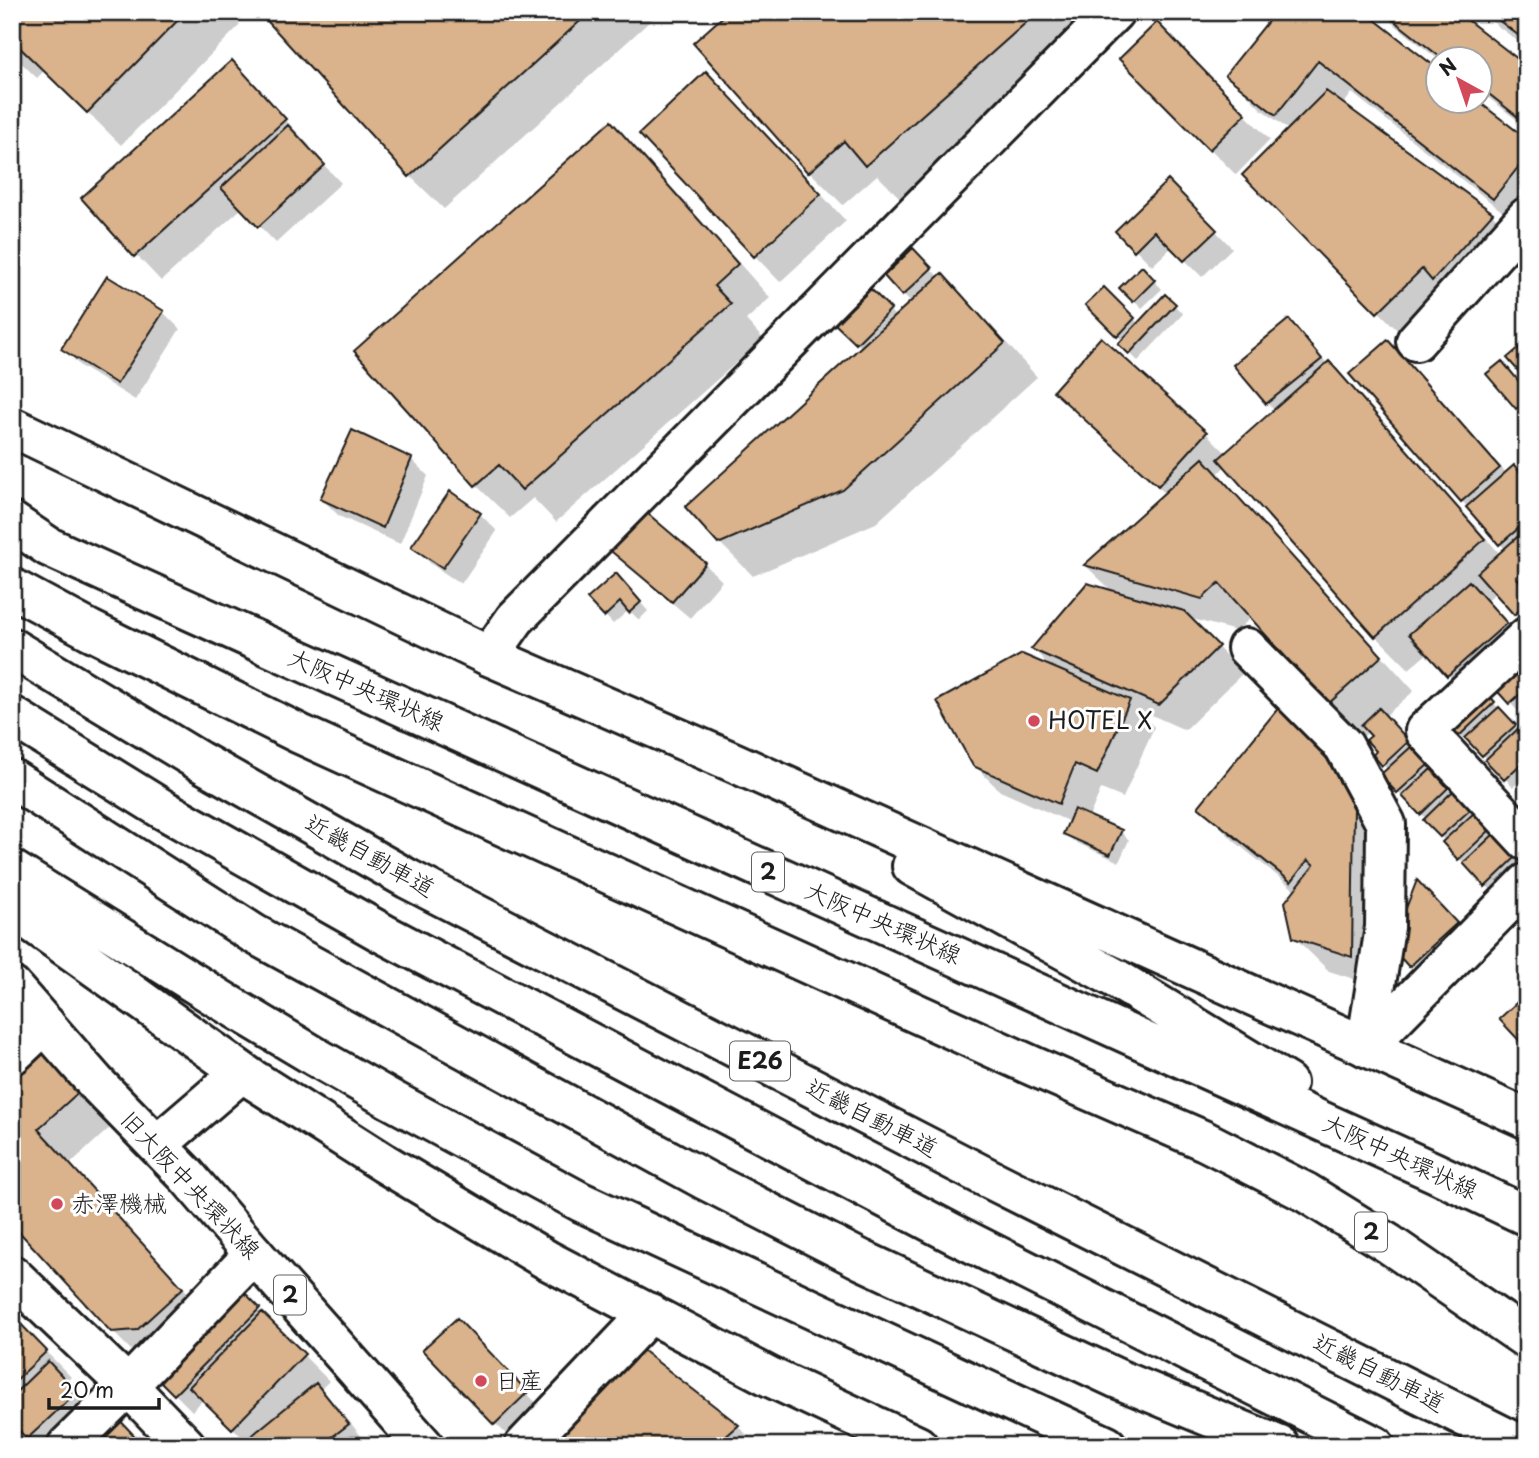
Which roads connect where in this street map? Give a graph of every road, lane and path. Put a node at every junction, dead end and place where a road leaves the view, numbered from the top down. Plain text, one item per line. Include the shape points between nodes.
1 (1114, 12) edge
2 (1527, 217) edge
3 (1416, 341) dead end
4 (12, 427) edge
5 (12, 522) edge
6 (12, 588) edge
7 (1526, 639) edge
8 (12, 648) edge
9 (1247, 648) dead end
10 (489, 656) junction
11 (12, 716) edge
12 (735, 763) junction
13 (12, 779) edge
14 (1527, 841) edge
15 (12, 870) edge
16 (1527, 883) edge
17 (12, 908) edge
18 (12, 988) edge
19 (45, 1024) junction
20 (1366, 1047) junction
21 (12, 1055) edge
22 (242, 1072) junction
23 (1527, 1119) edge
24 (157, 1145) junction
25 (1434, 1172) junction
26 (1527, 1216) edge
27 (254, 1254) junction
28 (12, 1275) edge
29 (650, 1313) junction
30 (1527, 1339) edge
31 (1118, 1379) junction
32 (128, 1386) junction
33 (67, 1446) edge
34 (186, 1446) edge
35 (424, 1446) edge
36 (524, 1446) edge
37 (918, 1446) edge
38 (1107, 1446) edge
39 (1225, 1446) edge
40 (1280, 1446) edge
41 (1375, 1446) edge
42 (1523, 1446) edge

1 - 10 main road via 514,618
2 - 3 main road
4 - 10 main road
5 - 25 main road, 大阪中央環状線 / 2 via 49,547
6 - 30 main road, 2 via 300,734 1205,1141 1337,1211
7 - 14 main road via 1425,731
8 - 42 main road, 近畿自動車道 / E26 via 408,879 970,1169
9 - 20 main road via 1344,746 1387,824 1385,927
10 - 12 main road
11 - 41 main road, E26 via 164,810 384,934 950,1233
12 - 20 main road
12 - 25 main road via 1115,978
13 - 31 main road via 254,934 680,1167 862,1260
15 - 38 main road via 316,1057 580,1202
16 - 20 main road
17 - 22 main road
18 - 19 main road, 旧大阪中央環状線 / 2
19 - 21 main road
19 - 24 main road, 旧大阪中央環状線 / 2
20 - 23 main road
22 - 24 main road
22 - 29 main road via 547,1260
24 - 27 main road, 旧大阪中央環状線 / 2
25 - 26 main road, 大阪中央環状線 / 2
27 - 32 main road
27 - 35 main road, 旧大阪中央環状線 / 2
28 - 32 main road
29 - 36 main road
29 - 37 main road via 770,1377
31 - 39 main road
31 - 40 main road
32 - 33 main road
32 - 34 main road

